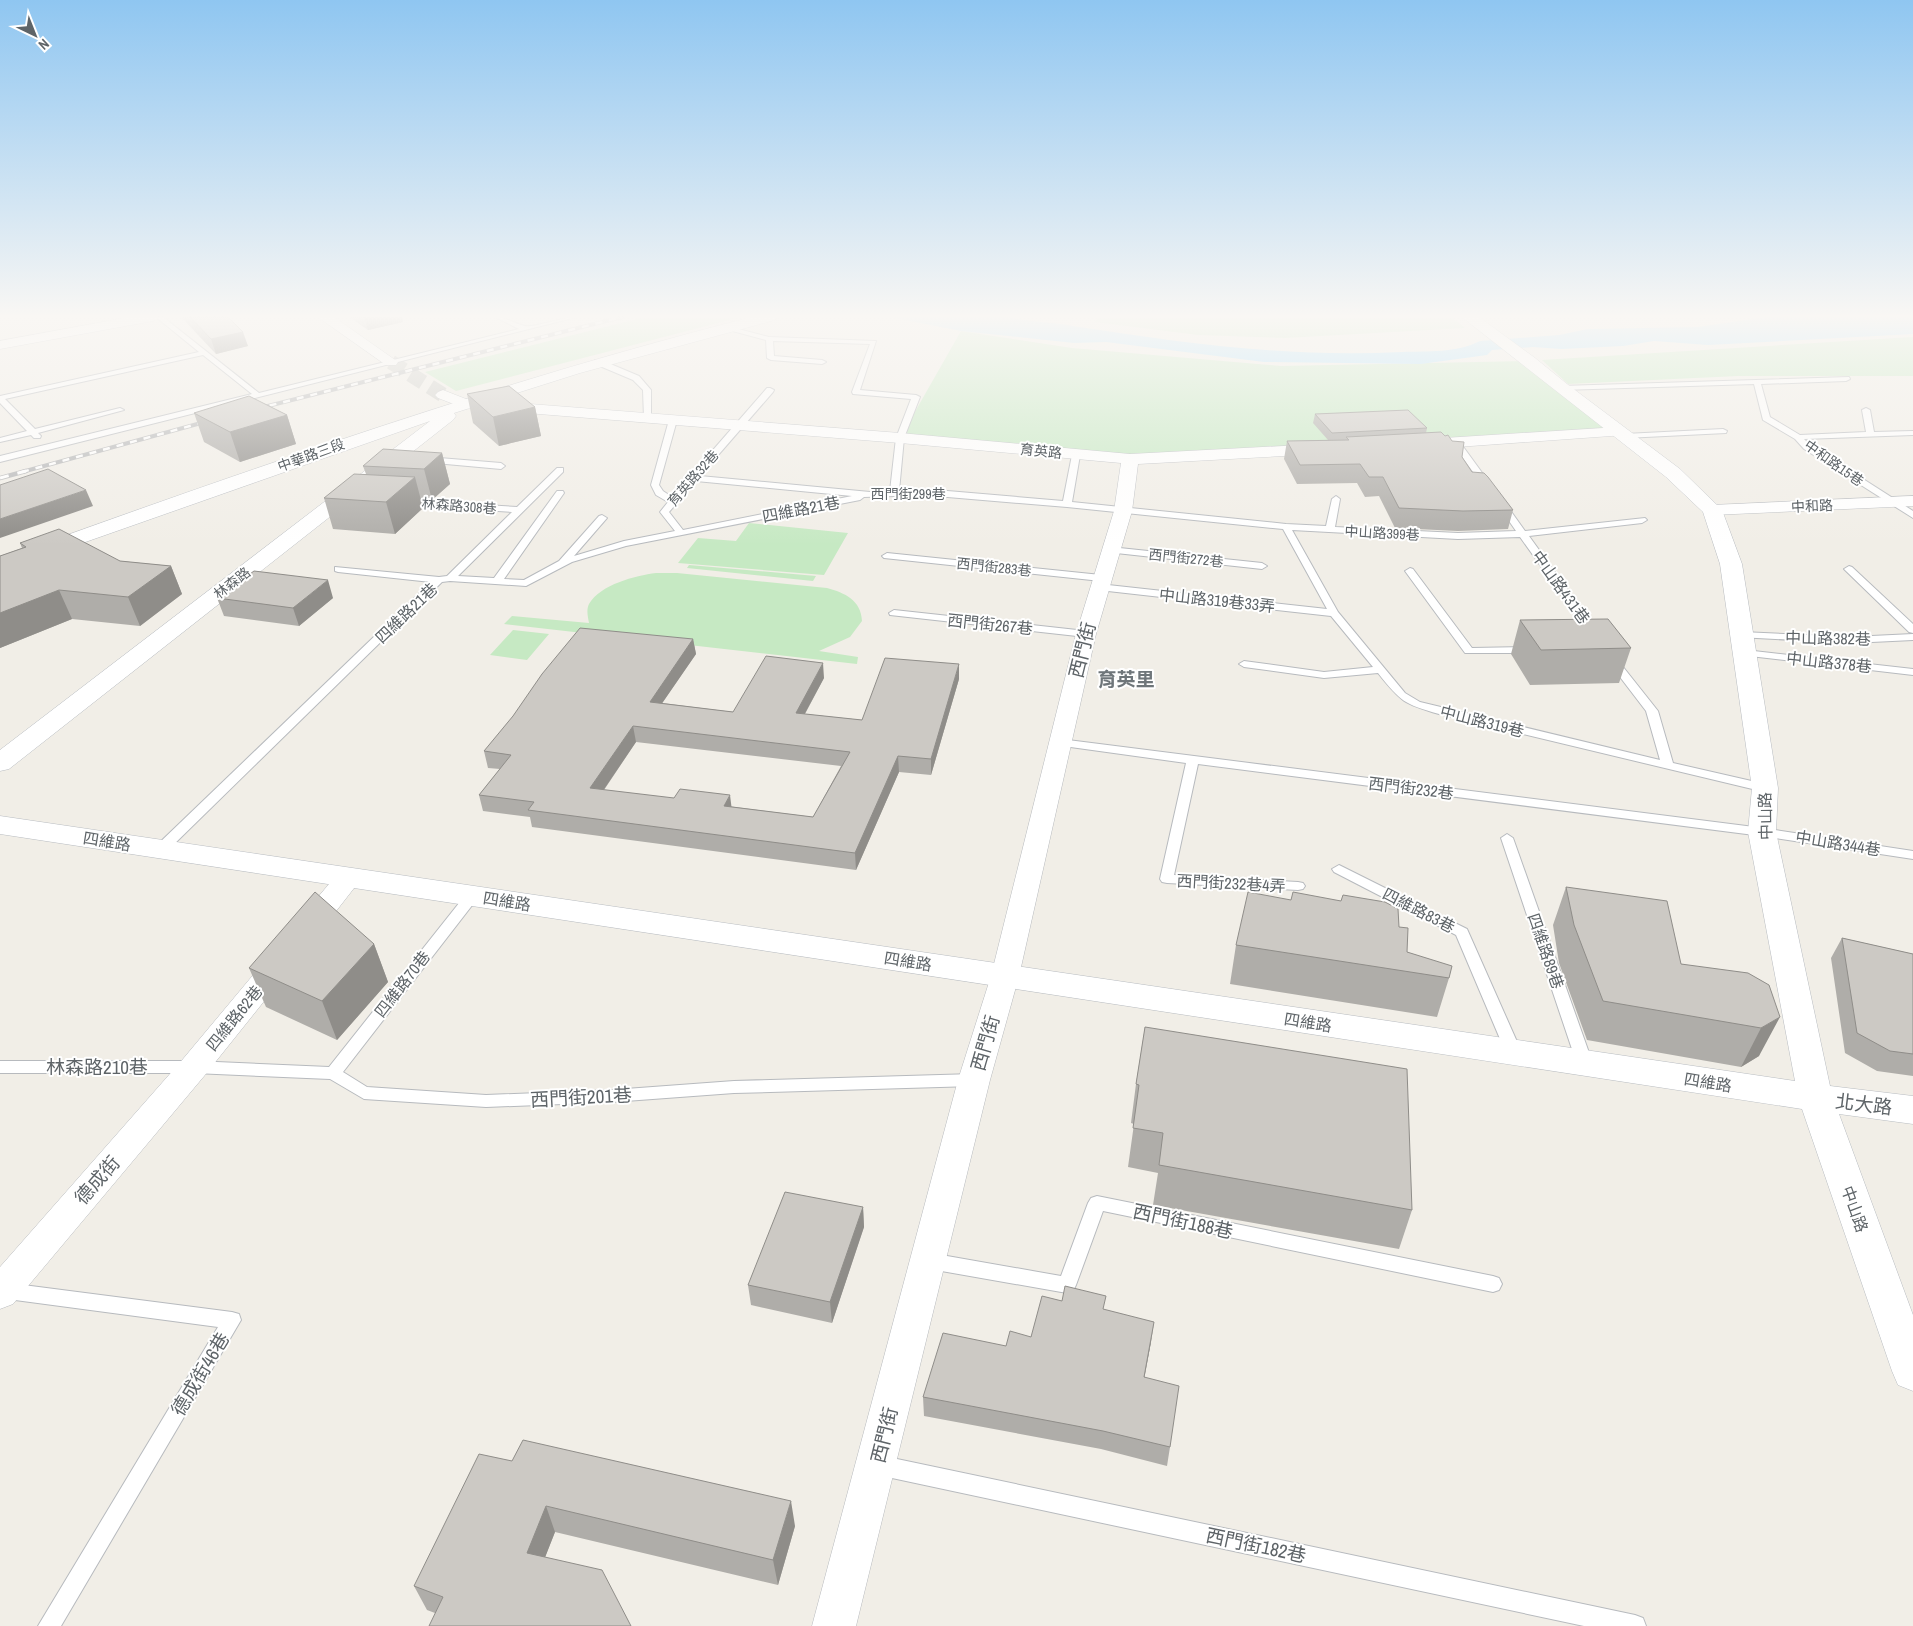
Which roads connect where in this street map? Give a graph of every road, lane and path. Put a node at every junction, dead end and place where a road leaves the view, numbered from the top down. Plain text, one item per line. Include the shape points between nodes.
1 (23, 393) edge
2 (254, 393) edge
3 (266, 393) edge
4 (497, 393) edge
5 (647, 393) edge
6 (768, 393) edge
7 (867, 393) edge
8 (1567, 393) edge
9 (1760, 393) edge
10 (257, 395) junction
11 (443, 395) tunnel mouth
12 (0, 398) edge
13 (464, 403) junction
14 (120, 410) dead end
15 (1866, 410) dead end
16 (648, 418) junction
17 (673, 420) junction
18 (740, 425) junction
19 (396, 426) junction
20 (430, 429) junction
21 (1722, 431) dead end
22 (32, 432) junction
23 (1913, 433) edge
24 (1622, 434) junction
25 (1871, 435) junction
26 (900, 438) junction
27 (1798, 438) junction
28 (0, 440) edge
29 (1456, 443) junction
30 (1417, 445) edge
31 (47, 447) junction
32 (1338, 448) edge
33 (1076, 454) junction
34 (404, 458) junction
35 (0, 459) edge
36 (1130, 459) junction
37 (501, 466) dead end
38 (560, 470) dead end
39 (693, 478) junction
40 (560, 493) dead end
41 (894, 494) junction
42 (870, 495) junction
43 (1336, 499) dead end
44 (391, 501) edge
45 (1913, 501) edge
46 (673, 502) junction
47 (1891, 502) junction
48 (1067, 504) junction
49 (517, 510) junction
50 (1123, 510) junction
51 (1712, 510) junction
52 (1913, 516) edge
53 (602, 518) dead end
54 (1642, 520) dead end
55 (1286, 527) junction
56 (1330, 530) junction
57 (680, 532) junction
58 (1522, 534) junction
59 (887, 556) dead end
60 (562, 563) junction
61 (0, 566) edge
62 (1262, 566) dead end
63 (338, 568) dead end
64 (1849, 569) dead end
65 (1410, 571) dead end
66 (1103, 572) junction
67 (450, 578) junction
68 (439, 580) junction
69 (497, 581) junction
70 (894, 613) dead end
71 (1334, 613) junction
72 (1913, 630) edge
73 (1086, 634) junction
74 (1913, 637) edge
75 (1744, 644) junction
76 (1537, 650) edge
77 (1244, 664) dead end
78 (1379, 670) junction
79 (1913, 672) edge
80 (1060, 743) junction
81 (1193, 760) junction
82 (0, 762) edge
83 (1667, 764) junction
84 (1765, 788) junction
85 (0, 824) edge
86 (1762, 832) junction
87 (1507, 838) dead end
88 (161, 849) junction
89 (1913, 855) edge
90 (1339, 869) dead end
91 (349, 877) junction
92 (1298, 886) dead end
93 (472, 896) junction
94 (1005, 976) junction
95 (1514, 1053) junction
96 (1585, 1064) junction
97 (0, 1067) edge
98 (194, 1067) junction
99 (332, 1073) junction
100 (974, 1080) junction
101 (1815, 1098) junction
102 (1913, 1110) edge
103 (928, 1261) junction
104 (1493, 1284) dead end
105 (1, 1291) edge
106 (1913, 1370) edge
107 (876, 1465) junction
108 (49, 1626) edge
109 (834, 1626) edge
110 (1636, 1626) edge

1 - 12 lane
2 - 10 lane
3 - 10 lane
4 - 13 street, 中華路三段
5 - 16 lane
6 - 18 lane, 育英路32巷
7 - 26 lane via 916,397
8 - 24 street, 中山路
9 - 27 lane via 1766,418
10 - 31 lane
11 - 13 street, 育英路
12 - 22 lane
13 - 16 street, 育英路
13 - 19 street, 中華路三段
13 - 20 street, 林森路
14 - 22 lane
15 - 25 lane
16 - 17 street, 育英路
17 - 18 street, 育英路
17 - 46 lane via 655,485 659,493
18 - 26 street, 育英路
18 - 39 lane, 育英路32巷
19 - 20 street via 426,422
19 - 61 street, 中華路三段
20 - 34 street, 林森路
21 - 24 lane
22 - 28 lane
22 - 31 lane
23 - 25 lane, 中和路15巷
24 - 29 street
24 - 51 street, 中山路 via 1673,473
25 - 27 lane, 中和路15巷
26 - 33 street, 育英路
26 - 41 lane
27 - 47 lane, 中和路15巷
29 - 30 street
29 - 58 lane, 中山路431巷
31 - 35 lane
32 - 36 street, 育英路
33 - 36 street, 育英路
33 - 48 lane
34 - 37 lane
34 - 82 street, 林森路
36 - 50 street, 西門街
38 - 49 lane
39 - 42 lane, 西門街299巷
39 - 46 lane, 育英路32巷
40 - 69 lane
41 - 42 lane, 西門街299巷
41 - 48 lane, 西門街299巷 via 924,492
42 - 57 lane, 四維路21巷
43 - 56 lane
44 - 49 lane, 林森路308巷
45 - 47 street, 中和路
46 - 57 lane, 育英路32巷 via 664,512
47 - 51 street, 中和路
47 - 52 lane, 中和路15巷
48 - 50 lane, 西門街299巷
49 - 67 lane
50 - 55 lane, 中山路399巷
50 - 66 street, 西門街
51 - 75 street, 中山路 via 1731,564
53 - 60 lane
54 - 58 lane, 中山路399巷
55 - 56 lane, 中山路399巷
55 - 71 lane, 中山路319巷
56 - 58 lane, 中山路399巷 via 1458,536
57 - 60 lane, 四維路21巷 via 624,544
58 - 83 lane, 中山路431巷 via 1652,711
59 - 66 lane, 西門街283巷
60 - 69 lane, 四維路21巷 via 526,582
62 - 66 lane, 西門街272巷
63 - 68 lane
64 - 72 lane
65 - 76 lane via 1469,651
66 - 71 lane, 中山路319巷33弄
66 - 73 street, 西門街
67 - 68 lane, 四維路21巷
67 - 69 lane, 四維路21巷
68 - 88 lane, 四維路21巷
70 - 73 lane, 西門街267巷
71 - 78 lane, 中山路319巷
73 - 80 street, 西門街
74 - 75 lane, 中山路382巷
75 - 79 lane, 中山路378巷
75 - 84 street, 中山路
77 - 78 lane via 1324,675
78 - 83 lane, 中山路319巷 via 1401,695 1416,704
80 - 81 lane, 西門街232巷
80 - 94 street, 西門街
81 - 86 lane, 西門街232巷
81 - 92 lane, 西門街232巷4弄 via 1167,879
83 - 84 lane, 中山路319巷
84 - 86 street, 中山路
85 - 88 street, 四維路
86 - 89 lane, 中山路344巷
86 - 101 street, 中山路
87 - 96 lane, 四維路89巷
88 - 91 street, 四維路
90 - 95 lane, 四維路83巷 via 1462,932
91 - 93 street, 四維路
91 - 98 street, 四維路62巷
93 - 94 street, 四維路
93 - 99 lane, 四維路70巷
94 - 95 street, 四維路
94 - 100 street, 西門街
95 - 96 street, 四維路
96 - 101 street, 四維路
97 - 98 lane, 林森路210巷
98 - 99 lane, 西門街201巷
98 - 105 street, 德成街
99 - 100 lane, 西門街201巷 via 364,1093 486,1101 734,1087
100 - 103 street, 西門街
101 - 102 street, 北大路
101 - 106 street, 中山路
103 - 104 lane, 西門街188巷 via 1067,1285 1097,1203
103 - 107 street, 西門街
105 - 108 lane, 德成街46巷 via 232,1320
107 - 109 street, 西門街
107 - 110 lane, 西門街182巷

